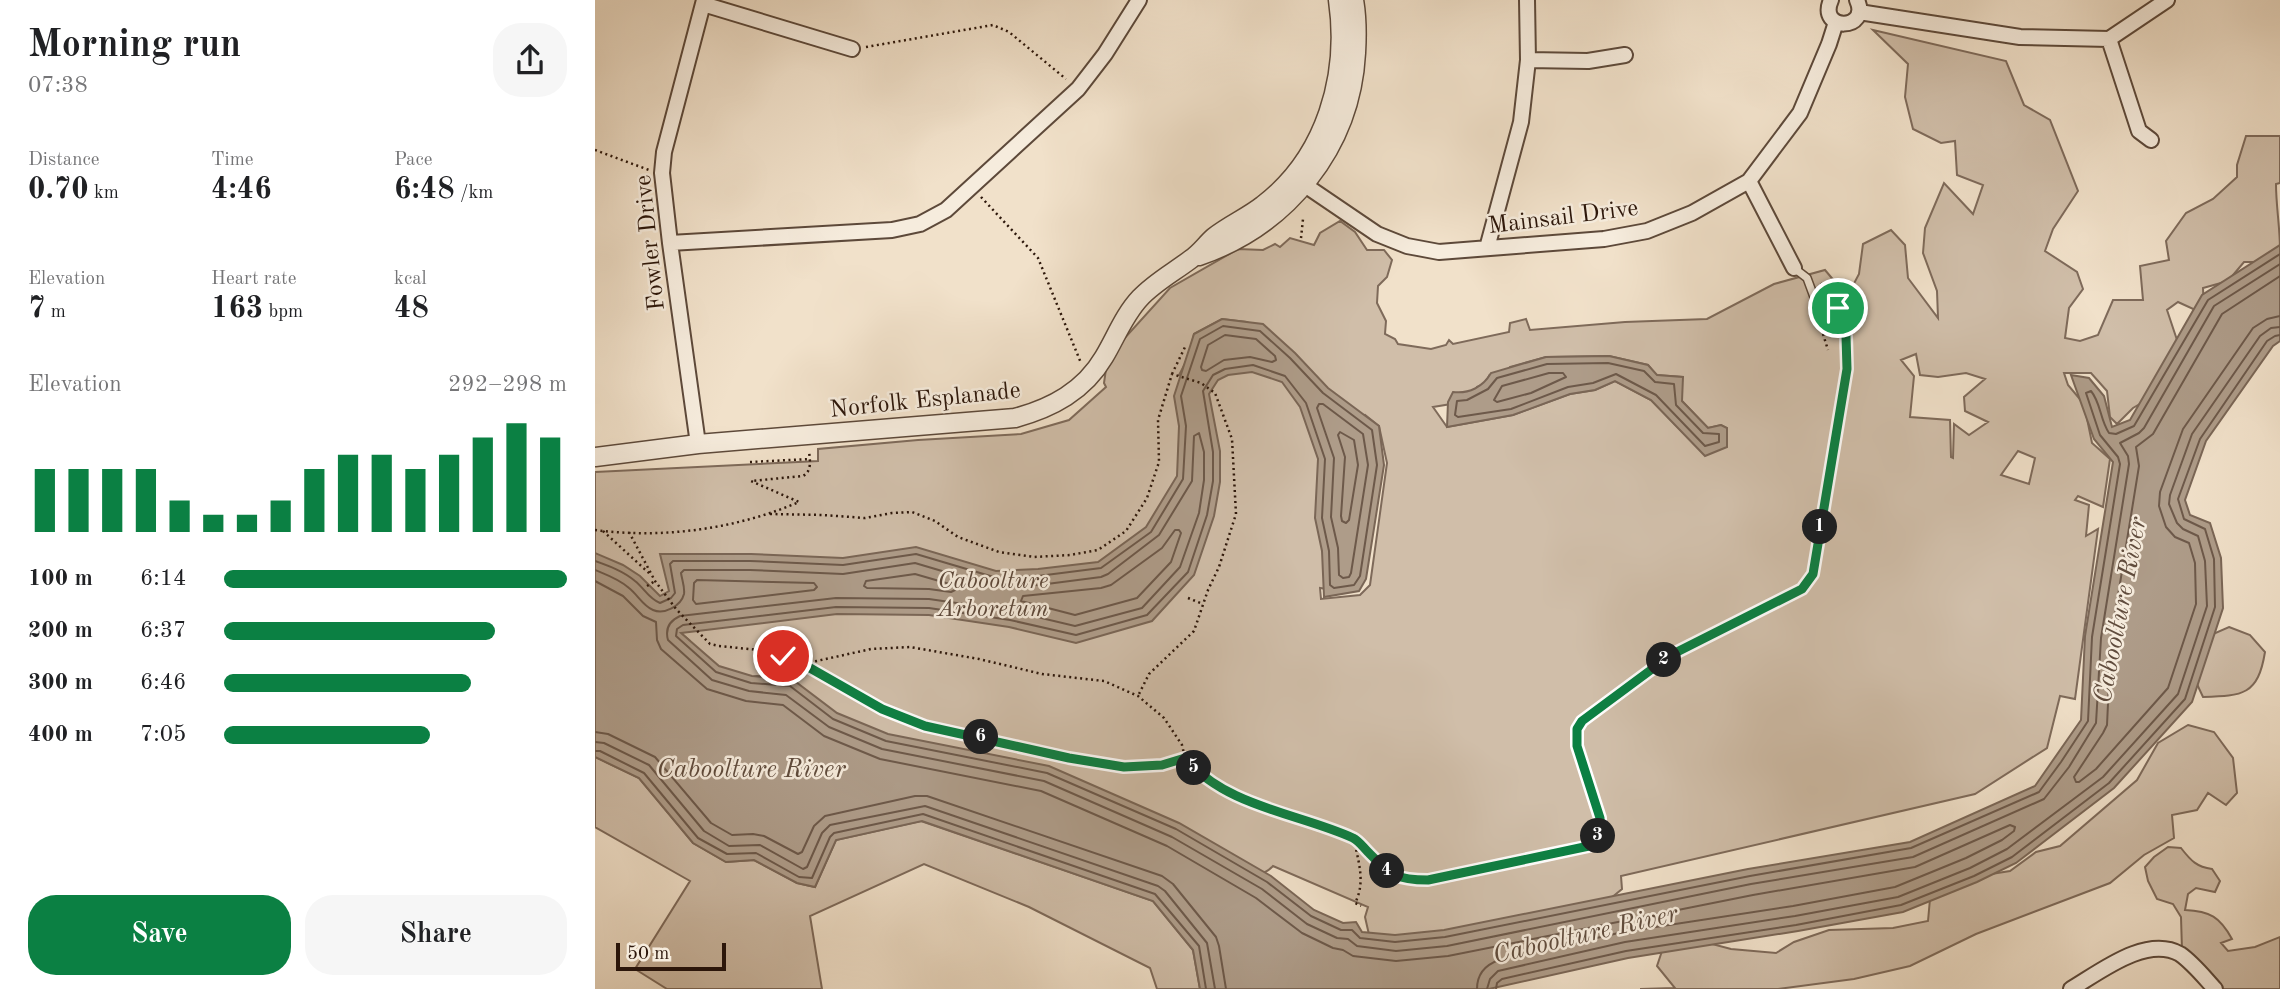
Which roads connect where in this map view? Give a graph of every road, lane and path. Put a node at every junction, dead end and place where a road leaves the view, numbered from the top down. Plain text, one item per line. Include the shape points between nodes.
1 (1139, 0) edge
2 (1338, 0) edge
3 (1354, 0) edge
4 (1527, 0) edge
5 (1831, 0) edge
6 (2167, 0) edge
7 (704, 2) edge
8 (1858, 6) edge
9 (1836, 22) junction
10 (2109, 38) junction
11 (852, 49) joint
12 (1626, 55) dead end
13 (1528, 60) junction
14 (1078, 89) junction
15 (2151, 139) dead end
16 (595, 150) edge
17 (662, 173) junction
18 (1299, 181) junction
19 (1749, 181) junction
20 (971, 187) junction
21 (1303, 219) dead end
22 (1301, 238) dead end
23 (670, 243) junction
24 (1487, 248) junction
25 (1794, 268) joint
26 (1819, 280) dead end
27 (1824, 324) joint
28 (1185, 347) dead end
29 (1828, 350) dead end
30 (1082, 366) dead end
31 (1172, 374) junction
32 (698, 444) junction
33 (809, 444) dead end
34 (595, 457) edge
35 (810, 459) junction
36 (750, 462) dead end
37 (770, 514) junction
38 (595, 530) edge
39 (602, 531) junction
40 (629, 532) junction
41 (652, 576) junction
42 (655, 581) junction
43 (647, 586) dead end
44 (1188, 598) dead end
45 (1202, 604) junction
46 (803, 664) junction
47 (1138, 696) junction
48 (1185, 758) junction
49 (1354, 839) junction
50 (1361, 906) dead end
51 (2071, 989) edge
52 (2214, 989) edge

1 - 14 street
2 - 18 street via 1342,45 1337,84
3 - 18 street via 1355,74 1346,109 1330,147
4 - 13 street
5 - 9 street via 1828,10
6 - 10 street
7 - 11 street
7 - 17 street, Fowler Drive
8 - 9 street via 1857,17 1850,23
8 - 10 street via 2020,37
9 - 19 street, Mainsail Drive via 1800,113
10 - 15 street via 2139,131
11 - 14 path via 993,25 1009,32
12 - 13 street via 1588,61
13 - 24 street via 1521,122
14 - 20 street
16 - 17 path
17 - 23 street, Fowler Drive
18 - 24 street, Mainsail Drive via 1377,234 1407,246 1439,252
18 - 32 street, Norfolk Esplanade via 1215,237 1141,296 1091,375 1039,412 1015,418
19 - 24 street, Mainsail Drive via 1692,213 1647,231
19 - 25 street
20 - 23 street via 946,210 920,224 892,230
20 - 30 path via 1038,258
21 - 22 path
23 - 32 street, Fowler Drive
25 - 27 lane via 1807,278
26 - 49 path via 1838,308 1848,352 1813,574 1802,589 1671,655 1582,721 1576,737 1600,818 1597,839 1578,849 1428,880 1405,880 1387,871
27 - 29 path
28 - 31 path
31 - 37 path via 1158,420 1159,462 1147,498 1126,531 1098,550 1034,557 999,552 912,512 865,519
31 - 45 path via 1215,393 1232,439 1236,514
32 - 34 street, Norfolk Esplanade
33 - 35 path
35 - 36 path
35 - 37 path via 808,474 803,476 751,481 799,502
37 - 40 path via 700,530
38 - 39 path
39 - 40 path
39 - 41 path
40 - 41 path
41 - 42 path
42 - 43 path
42 - 46 path via 709,644 769,651
44 - 45 path
45 - 47 path via 1194,631 1149,674
46 - 47 path via 871,649 910,647 1042,674 1104,681
46 - 48 path via 882,709 925,726 1124,767 1162,765
47 - 48 path via 1164,718
48 - 49 path via 1198,774 1224,790
49 - 50 path via 1362,880 1355,903
51 - 52 street via 2133,953 2155,947 2179,954

